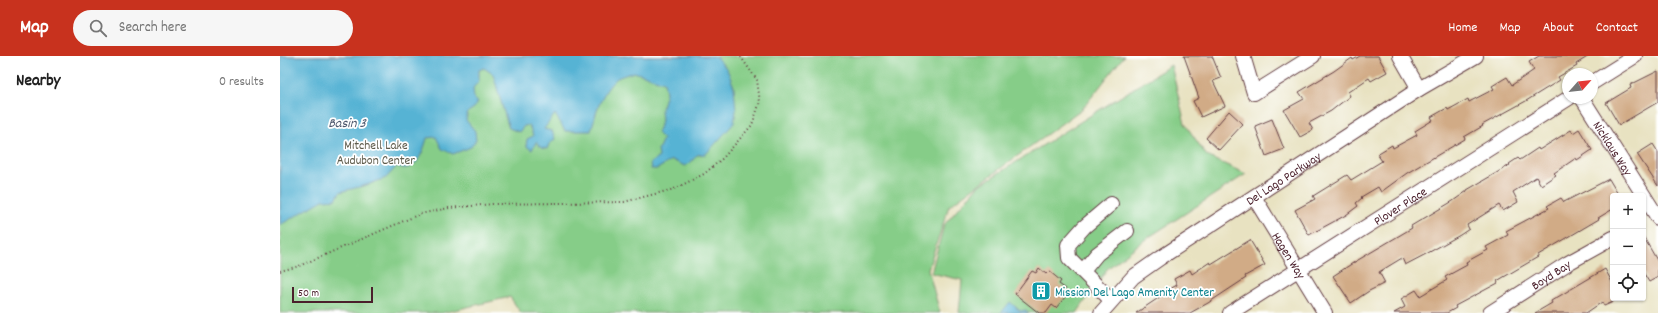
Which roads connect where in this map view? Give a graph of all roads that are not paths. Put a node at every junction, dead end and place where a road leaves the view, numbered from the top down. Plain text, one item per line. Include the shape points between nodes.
1 (1243, 56) edge
2 (1313, 56) edge
3 (1400, 56) edge
4 (1476, 56) edge
5 (1635, 56) edge
6 (1598, 79) edge
7 (1420, 89) junction
8 (1562, 102) edge
9 (1586, 104) edge
10 (1254, 197) junction
11 (1111, 204) dead end
12 (1653, 213) edge
13 (1128, 231) dead end
14 (1610, 240) edge
15 (1298, 270) junction
16 (1083, 271) junction
17 (1111, 300) junction
18 (1101, 313) edge
19 (1230, 313) edge
20 (1325, 313) edge
21 (1490, 313) edge

1 - 2 street via 1254,93
3 - 7 street
4 - 7 street, Del Lago Parkway
5 - 6 street
7 - 10 street, Del Lago Parkway
8 - 15 street, Plover Place
9 - 12 street, Nicklaus Way
10 - 15 street, Hagen Way
10 - 17 street, Del Lago Parkway via 1160,258 1133,278
11 - 16 street via 1068,245 1069,258
13 - 16 street via 1097,254
14 - 21 street, Boyd Bay
15 - 19 street, Plover Place
15 - 20 street, Hagen Way
16 - 17 street
17 - 18 street, Del Lago Parkway

